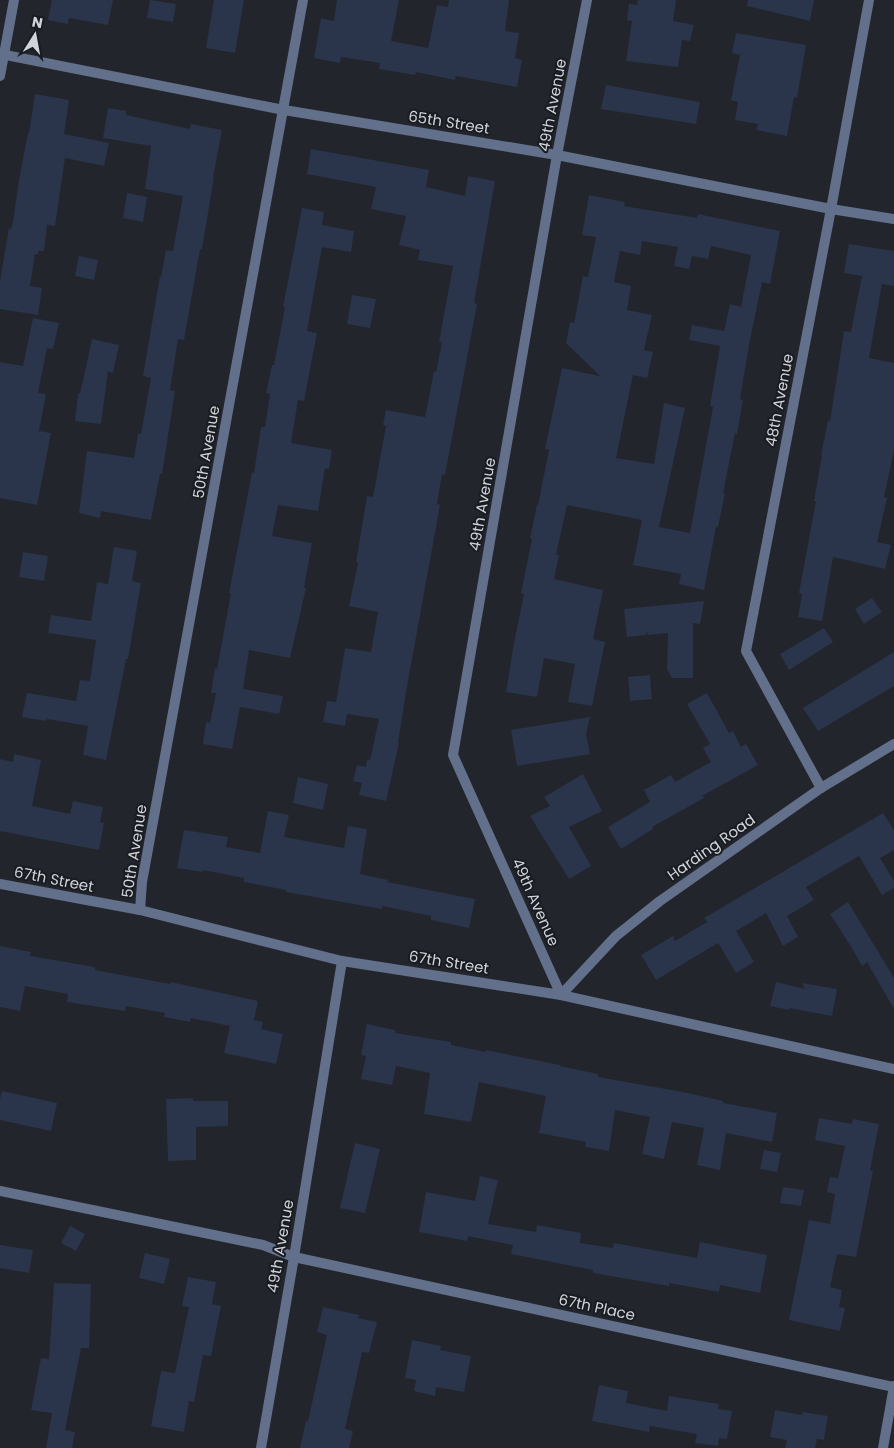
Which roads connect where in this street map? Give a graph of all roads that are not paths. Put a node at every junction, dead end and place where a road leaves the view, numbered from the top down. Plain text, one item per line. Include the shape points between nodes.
1 (14, 0) edge
2 (303, 0) edge
3 (587, 0) edge
4 (869, 0) edge
5 (2, 54) edge
6 (0, 76) edge
7 (284, 110) junction
8 (557, 155) junction
9 (831, 209) junction
10 (894, 219) edge
11 (894, 744) edge
12 (821, 788) junction
13 (0, 884) edge
14 (140, 910) junction
15 (342, 961) junction
16 (561, 995) junction
17 (894, 1069) edge
18 (0, 1191) edge
19 (294, 1257) junction
20 (894, 1387) edge
21 (261, 1448) edge
22 (884, 1448) edge

1 - 5 street
2 - 7 street, 50th Avenue
3 - 8 street, 49th Avenue
4 - 9 street, 48th Avenue
5 - 6 street
5 - 7 street, 65th Street
7 - 8 street, 65th Street
7 - 14 street, 50th Avenue via 142,882
8 - 9 street, 65th Street
8 - 16 street, 49th Avenue via 454,755
9 - 10 street, 65th Street
9 - 12 street, 48th Avenue via 746,651
11 - 12 street, Harding Road
12 - 16 street, Harding Road via 660,901 616,936
13 - 14 street, 67th Street
14 - 15 street, 67th Street
15 - 16 street, 67th Street
15 - 19 street, 49th Avenue
16 - 17 street, 67th Street
18 - 19 street, 67th Place via 254,1243
19 - 20 street, 67th Place
19 - 21 street, 49th Avenue
20 - 22 street

